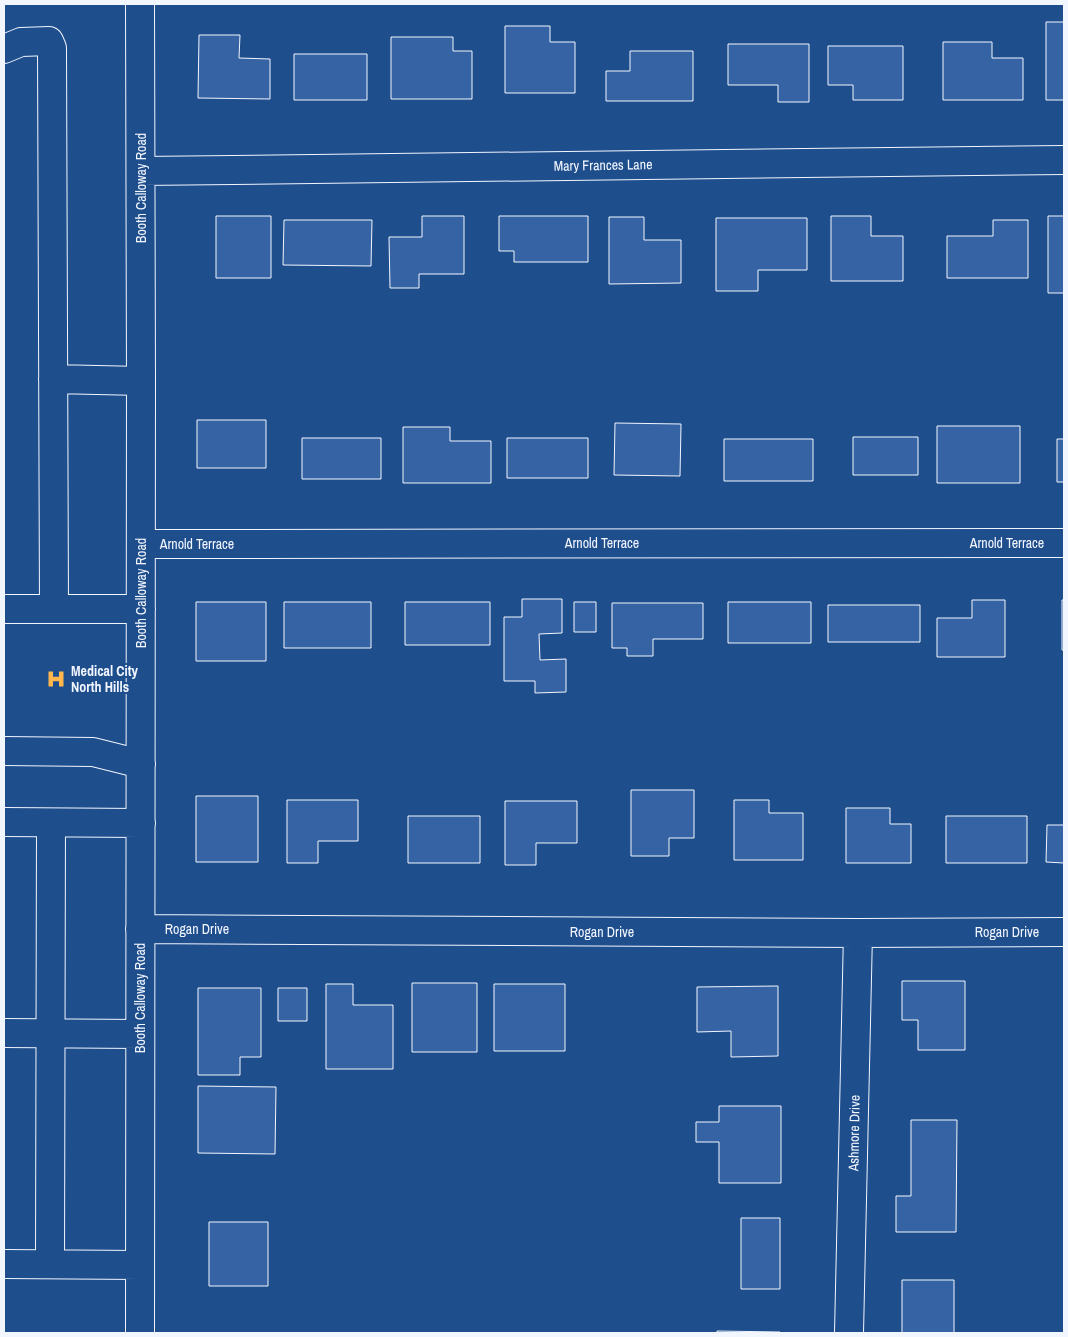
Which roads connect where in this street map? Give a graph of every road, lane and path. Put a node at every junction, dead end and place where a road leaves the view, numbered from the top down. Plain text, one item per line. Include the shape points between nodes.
1 (140, 4) edge
2 (4, 49) edge
3 (1064, 160) edge
4 (141, 170) junction
5 (53, 379) junction
6 (141, 381) junction
7 (1064, 543) edge
8 (141, 544) junction
9 (4, 609) edge
10 (54, 609) junction
11 (141, 609) junction
12 (4, 751) edge
13 (141, 764) junction
14 (4, 822) edge
15 (51, 822) junction
16 (141, 823) junction
17 (140, 929) junction
18 (1064, 932) edge
19 (858, 933) junction
20 (4, 1034) edge
21 (51, 1034) junction
22 (140, 1034) junction
23 (4, 1264) edge
24 (50, 1264) junction
25 (140, 1264) junction
26 (140, 1333) edge
27 (849, 1333) edge

1 - 4 street, Booth Calloway Road
2 - 5 street via 21,42 49,41 52,48
3 - 4 street, Mary Frances Lane
4 - 6 street, Booth Calloway Road
5 - 6 street
5 - 10 street
6 - 8 street, Booth Calloway Road
7 - 8 street, Arnold Terrace
8 - 11 street, Booth Calloway Road
9 - 10 street
10 - 11 street
11 - 13 street, Booth Calloway Road
12 - 13 street via 93,752
13 - 16 street, Booth Calloway Road
14 - 15 street
15 - 16 street
15 - 21 street
16 - 17 street, Booth Calloway Road
17 - 19 street, Rogan Drive
17 - 22 street, Booth Calloway Road
18 - 19 street, Rogan Drive
19 - 27 street, Ashmore Drive
20 - 21 street
21 - 22 street
21 - 24 street
22 - 25 street, Booth Calloway Road
23 - 24 street
24 - 25 street
25 - 26 street, Booth Calloway Road

